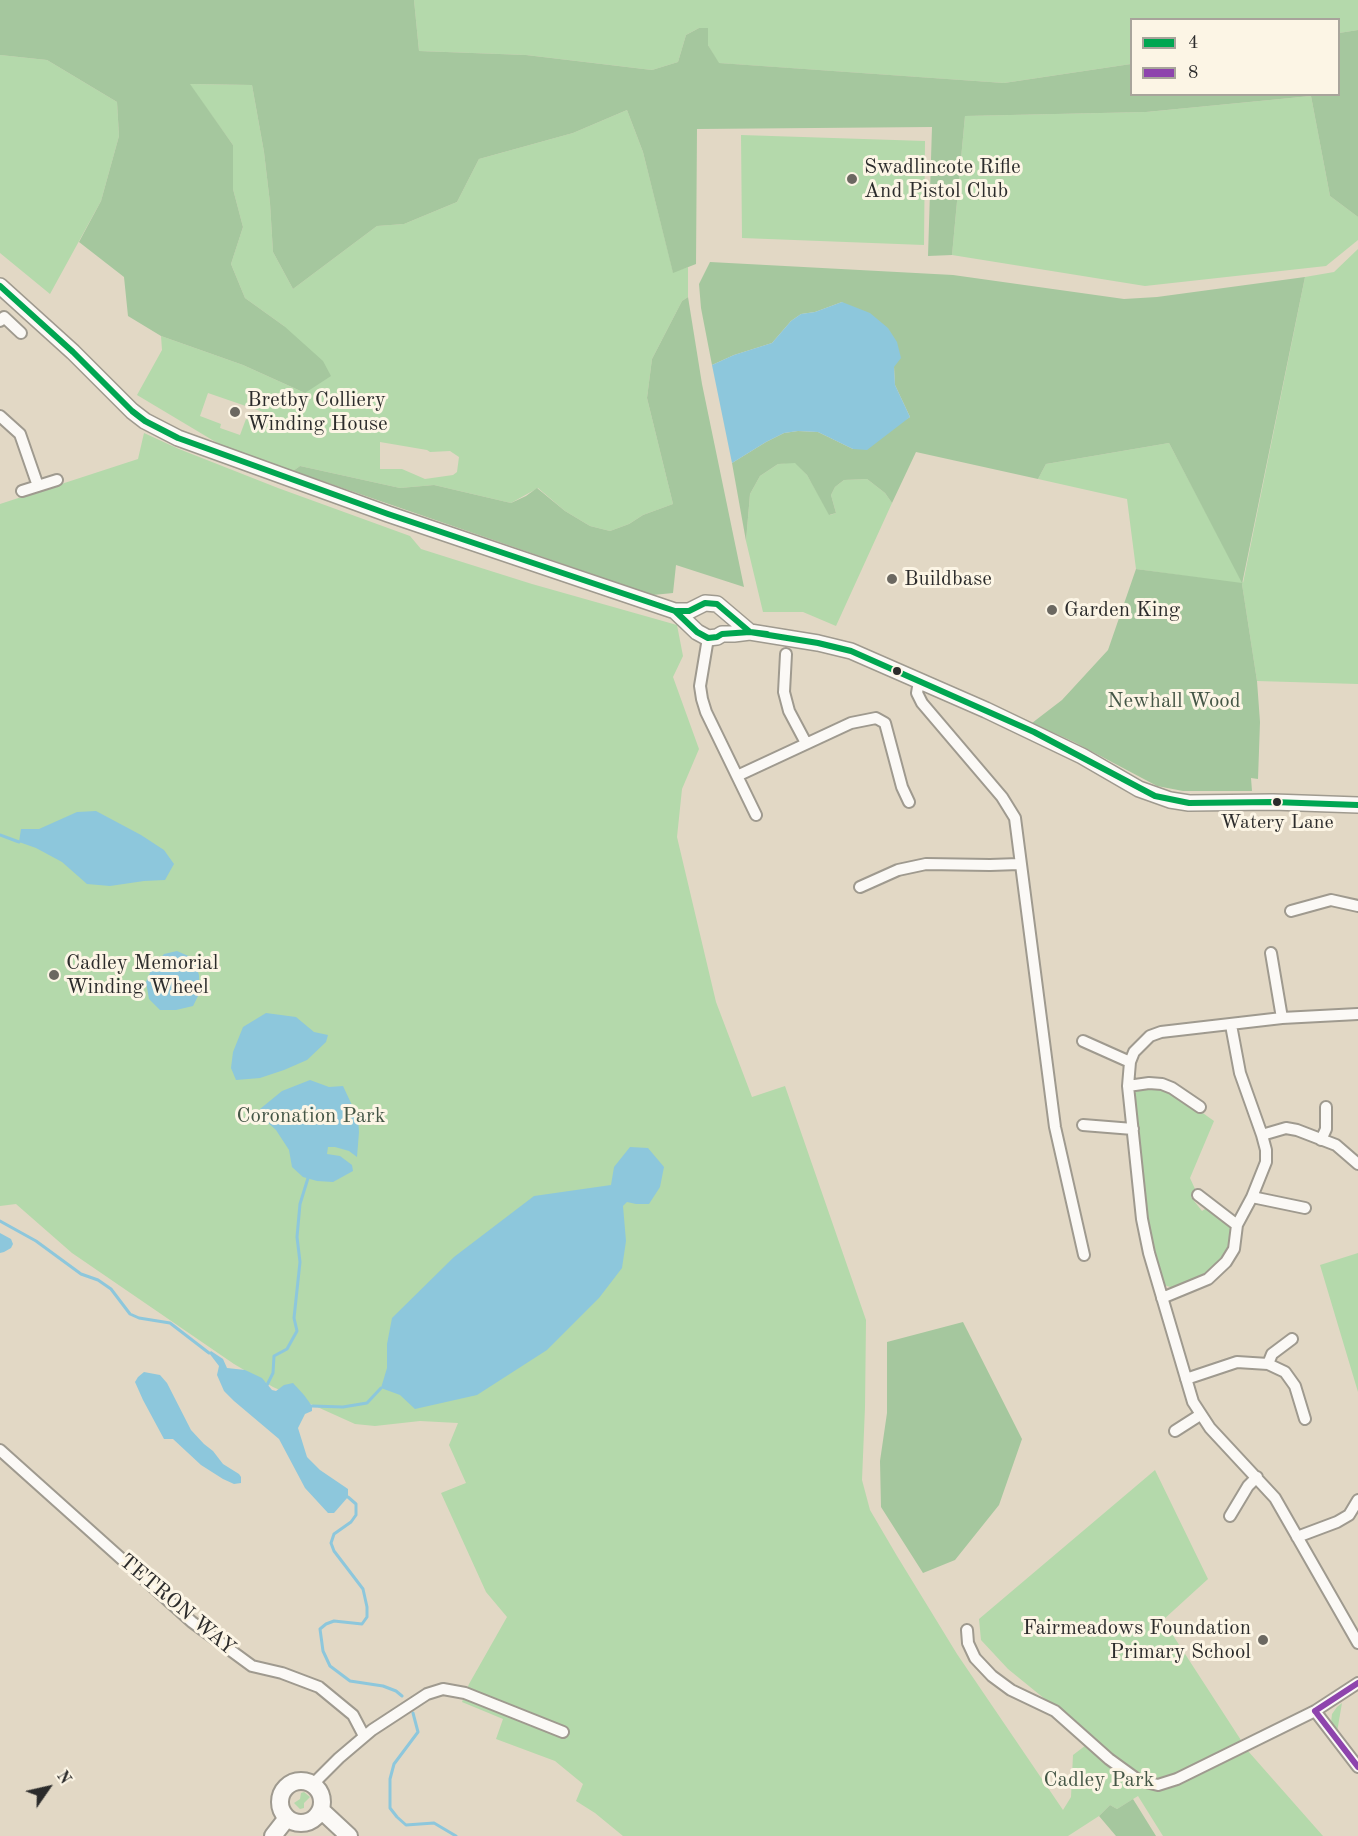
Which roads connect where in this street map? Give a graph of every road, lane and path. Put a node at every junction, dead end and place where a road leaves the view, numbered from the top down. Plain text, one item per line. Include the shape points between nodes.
1 (0, 286) edge
2 (1, 317) edge
3 (21, 333) dead end
4 (0, 416) edge
5 (57, 480) dead end
6 (38, 486) junction
7 (22, 491) dead end
8 (699, 606) junction
9 (675, 611) junction
10 (726, 612) junction
11 (694, 627) junction
12 (750, 632) junction
13 (715, 636) junction
14 (786, 654) dead end
15 (919, 681) junction
16 (806, 743) junction
17 (737, 776) junction
18 (909, 802) dead end
19 (1358, 805) edge
20 (756, 815) dead end
21 (1019, 864) junction
22 (860, 887) dead end
23 (1358, 906) edge
24 (1291, 911) dead end
25 (1271, 953) dead end
26 (1358, 1014) edge
27 (1282, 1018) junction
28 (1231, 1025) junction
29 (1083, 1041) dead end
30 (1130, 1062) junction
31 (1128, 1086) junction
32 (1200, 1107) dead end
33 (1326, 1107) dead end
34 (1083, 1125) dead end
35 (1133, 1129) junction
36 (1262, 1135) junction
37 (1321, 1140) junction
38 (1358, 1164) edge
39 (1198, 1195) dead end
40 (1252, 1197) junction
41 (1305, 1208) dead end
42 (1237, 1225) junction
43 (1084, 1255) dead end
44 (1162, 1298) junction
45 (1292, 1339) dead end
46 (1268, 1364) junction
47 (1185, 1379) junction
48 (1200, 1415) junction
49 (1305, 1419) dead end
50 (1175, 1431) dead end
51 (0, 1450) edge
52 (1257, 1478) junction
53 (1357, 1505) edge
54 (1230, 1516) dead end
55 (1297, 1536) junction
56 (967, 1630) dead end
57 (1358, 1643) edge
58 (1358, 1683) edge
59 (1315, 1712) junction
60 (562, 1732) dead end
61 (364, 1736) junction
62 (1358, 1767) edge
63 (313, 1784) junction
64 (321, 1810) junction
65 (287, 1818) junction
66 (273, 1836) edge
67 (349, 1836) edge

1 - 9 main road via 132,411 178,438
2 - 3 street
4 - 6 street via 20,434
5 - 6 street
6 - 7 street
8 - 9 main road
8 - 10 main road via 717,604
8 - 11 main road via 693,616
9 - 11 main road
10 - 12 main road
10 - 13 main road via 728,624
11 - 13 main road via 701,636
12 - 13 main road
12 - 15 main road via 851,651
13 - 17 street via 700,686 702,699
14 - 16 street via 784,692
15 - 19 main road via 1083,756 1155,796 1189,803
15 - 21 street via 917,693 922,703 1009,807 1018,834
16 - 17 street
16 - 18 street via 851,723 876,718 885,723
17 - 20 street
21 - 22 street via 926,864 898,870
21 - 43 street via 1055,1126
23 - 24 street via 1331,900
25 - 27 street
26 - 27 street
27 - 28 street
28 - 30 street via 1150,1036
28 - 36 street via 1240,1073
29 - 30 street
30 - 31 street
31 - 32 street via 1162,1084
31 - 35 street
33 - 37 street via 1326,1130
34 - 35 street
35 - 44 street via 1142,1219
36 - 37 street via 1286,1128
36 - 40 street via 1266,1162
37 - 38 street via 1336,1145
39 - 42 street
40 - 41 street
40 - 42 street
42 - 44 street via 1234,1249 1219,1270 1208,1280
44 - 47 street
45 - 46 street via 1272,1354
46 - 47 street via 1237,1362
46 - 49 street via 1285,1372 1295,1386
47 - 48 street
48 - 50 street
48 - 52 street
51 - 61 street, TETRON WAY via 192,1622 252,1666 319,1687 353,1715
52 - 54 street
52 - 55 street via 1275,1498
53 - 55 street via 1337,1522
55 - 57 street
56 - 59 street via 975,1658 992,1676 1055,1712 1138,1780 1158,1785
58 - 59 street
59 - 62 street
60 - 61 street via 465,1693 443,1689 427,1694
61 - 63 street
63 - 64 main road via 322,1796
63 - 65 main road via 299,1781 283,1791 280,1804
64 - 65 main road via 306,1824
64 - 67 main road
65 - 66 main road

